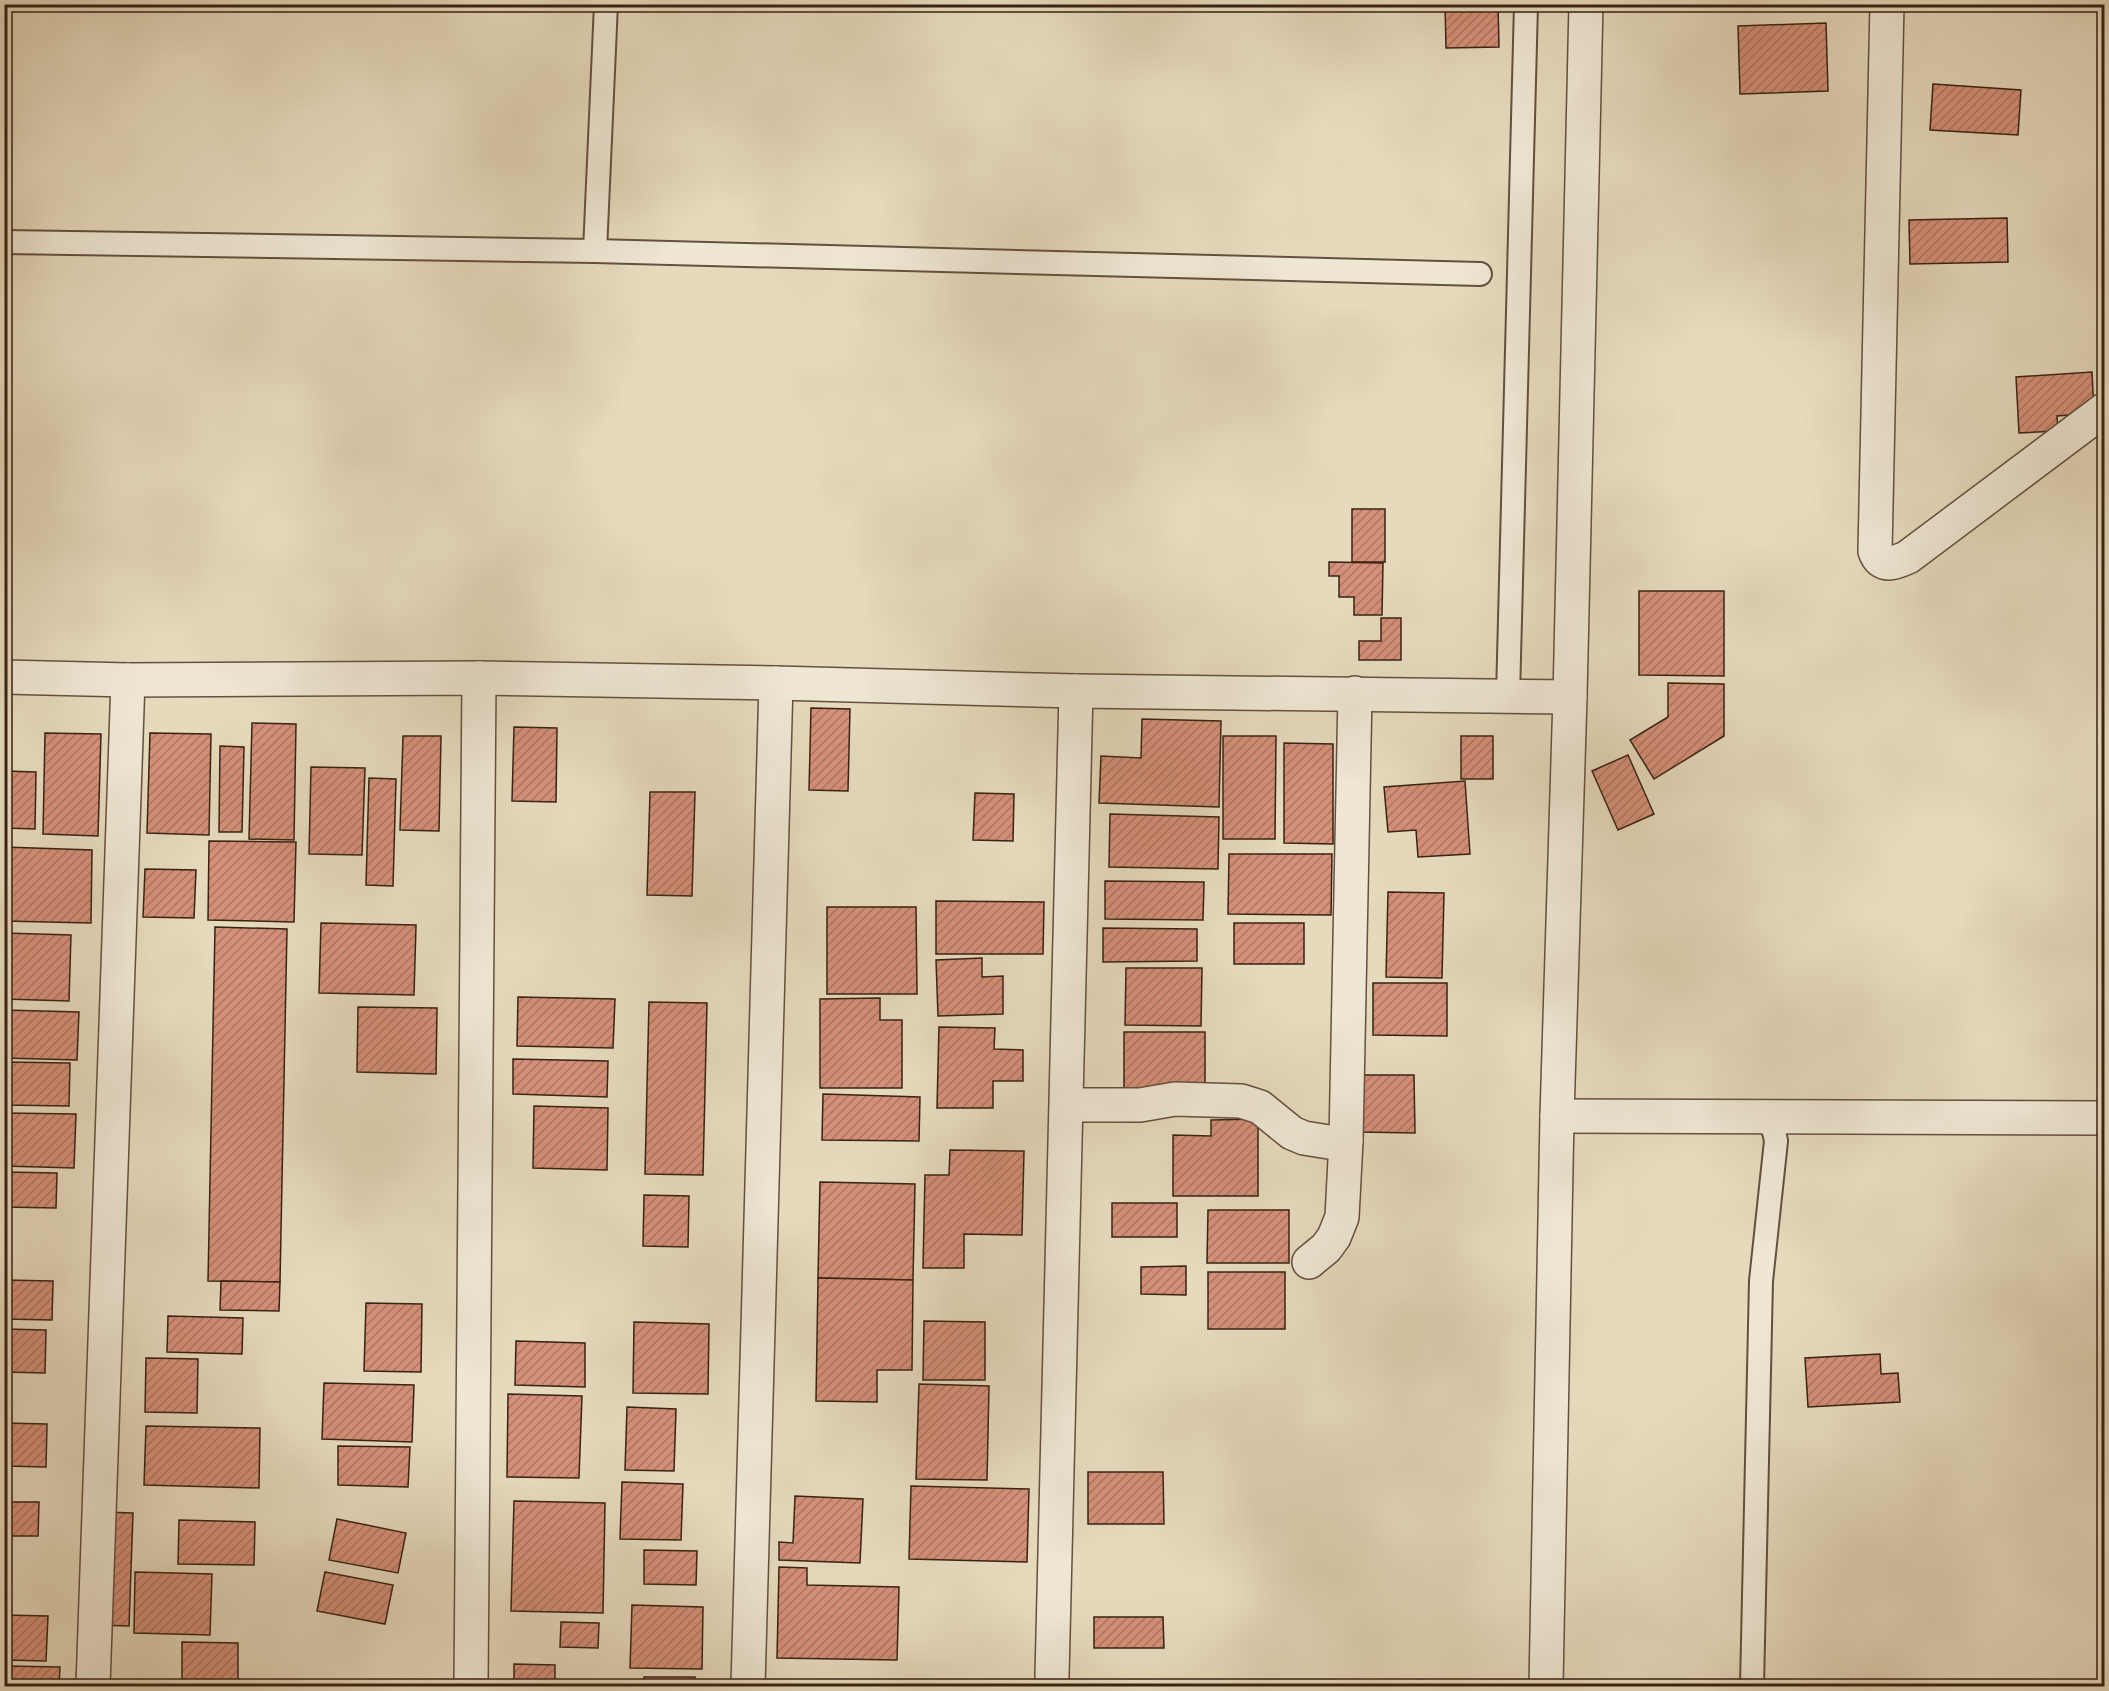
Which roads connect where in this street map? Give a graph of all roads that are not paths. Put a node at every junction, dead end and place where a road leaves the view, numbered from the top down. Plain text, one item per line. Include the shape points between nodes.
1 (606, 4) edge
2 (1526, 4) edge
3 (1586, 4) edge
4 (1887, 4) edge
5 (4, 242) edge
6 (595, 250) junction
7 (1480, 274) dead end
8 (2104, 410) edge
9 (4, 676) edge
10 (479, 678) junction
11 (128, 680) junction
12 (776, 683) junction
13 (1076, 691) junction
14 (1355, 693) junction
15 (1508, 696) junction
16 (1570, 697) junction
17 (1067, 1105) junction
18 (1557, 1116) junction
19 (1765, 1117) junction
20 (2104, 1118) edge
21 (1346, 1142) junction
22 (1309, 1262) dead end
23 (1052, 1676) dead end
24 (93, 1686) edge
25 (471, 1686) edge
26 (748, 1686) edge
27 (1546, 1686) edge
28 (1752, 1686) edge

1 - 6 lane
2 - 15 lane
3 - 16 street
4 - 8 street via 1877,558 1888,563 1908,557
5 - 6 lane
6 - 7 lane
9 - 11 street
10 - 11 street
10 - 12 street
10 - 25 street
11 - 24 street
12 - 13 street
12 - 26 street
13 - 14 street
13 - 17 street
14 - 15 street
14 - 21 street
15 - 16 street
16 - 18 street
17 - 21 street via 1140,1105 1175,1099 1240,1101 1260,1107 1304,1138
17 - 23 street
18 - 19 street
18 - 27 street
19 - 20 street
19 - 28 lane via 1776,1141 1761,1281
21 - 22 street via 1342,1216 1334,1237

